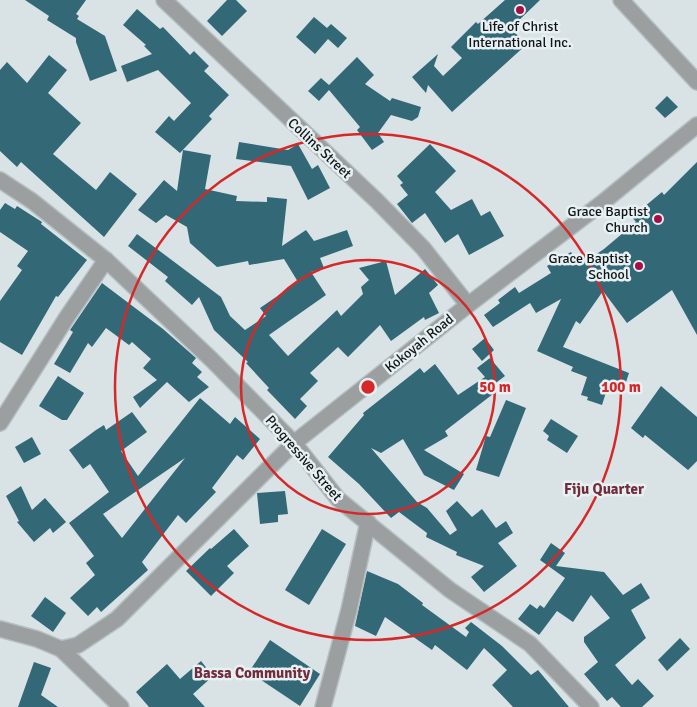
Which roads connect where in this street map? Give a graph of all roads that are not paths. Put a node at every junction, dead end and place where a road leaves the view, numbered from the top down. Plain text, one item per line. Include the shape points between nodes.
1 (164, 0) edge
2 (621, 0) edge
3 (697, 82) edge
4 (697, 125) edge
5 (0, 180) edge
6 (106, 260) junction
7 (468, 305) junction
8 (0, 423) edge
9 (294, 443) junction
10 (368, 522) junction
11 (0, 629) edge
12 (61, 649) junction
13 (121, 707) edge
14 (323, 707) edge
15 (591, 707) edge

1 - 7 street, Collins Street via 377,201 423,248
2 - 3 street
4 - 7 street, Kokoyah Road via 602,203
5 - 6 street, Progressive Street via 32,201
6 - 8 street
6 - 9 street, Progressive Street
7 - 9 street, Kokoyah Road
9 - 10 street, Progressive Street via 338,499
9 - 12 street, Kokoyah Road via 117,619 78,645
10 - 14 street
10 - 15 street, Progressive Street via 450,590 530,644
11 - 12 street
12 - 13 street

